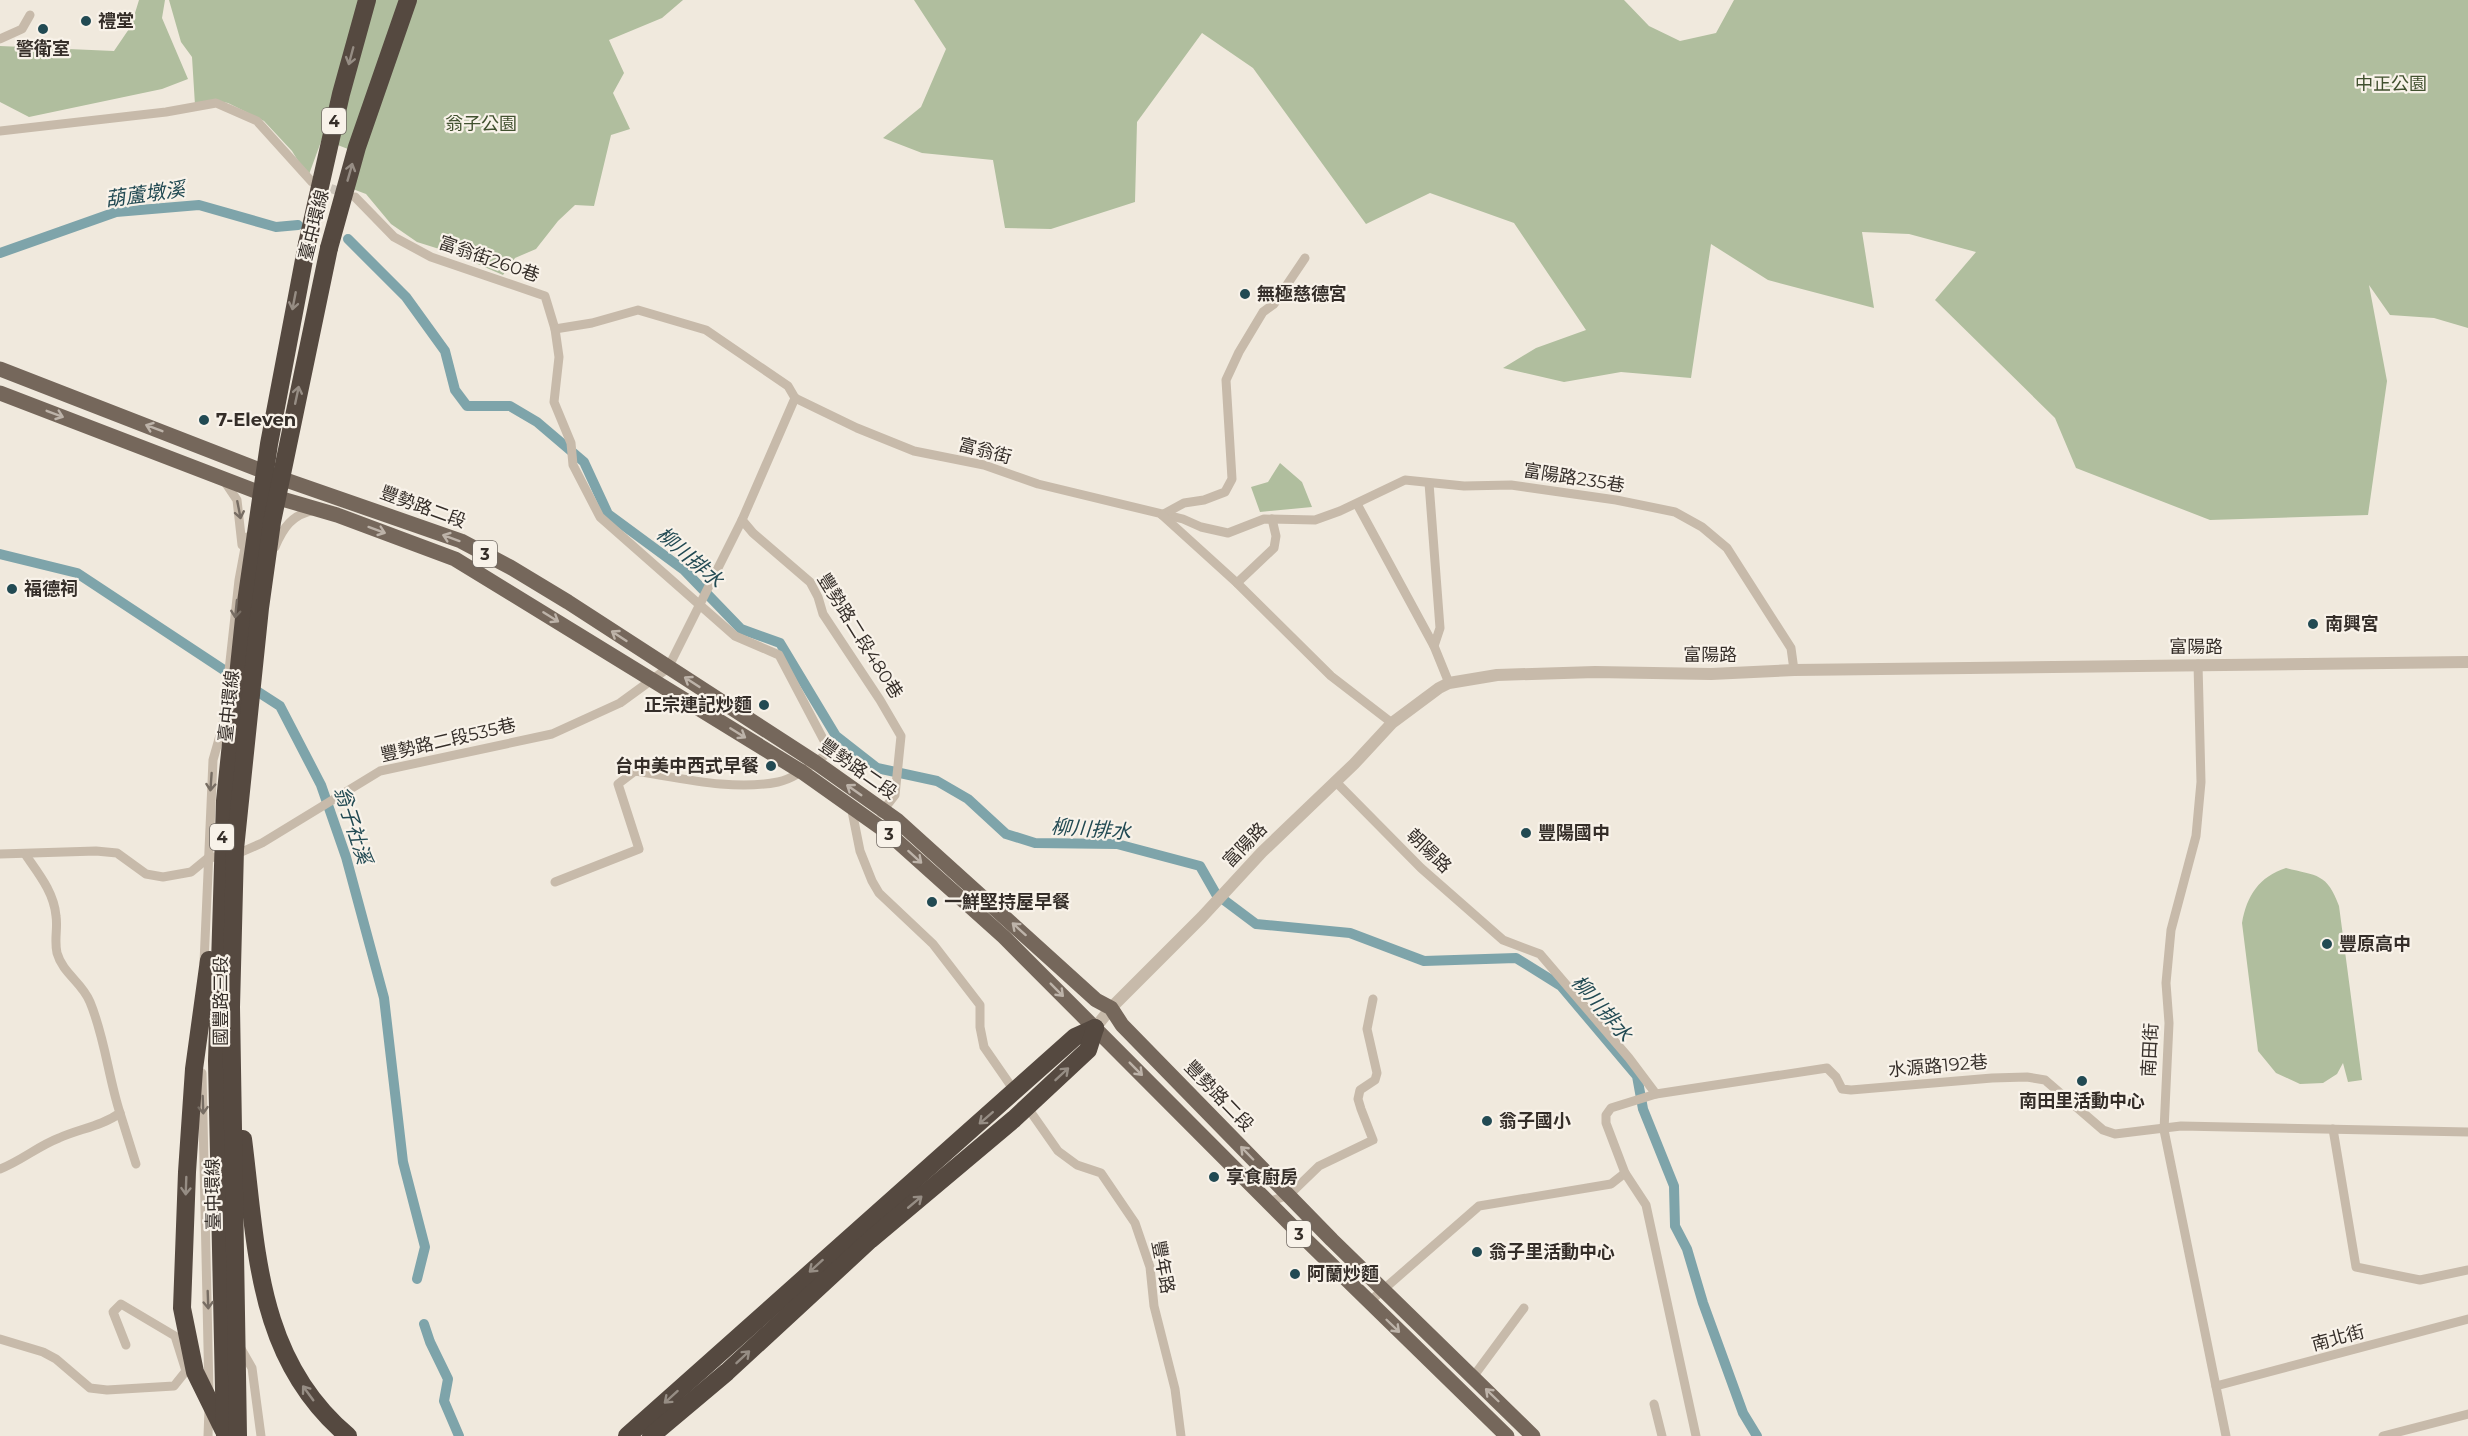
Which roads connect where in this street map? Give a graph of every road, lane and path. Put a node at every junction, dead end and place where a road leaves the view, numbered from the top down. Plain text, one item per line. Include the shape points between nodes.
1 (367, 0) edge
2 (408, 0) edge
3 (30, 15) dead end
4 (0, 39) edge
5 (0, 131) edge
6 (312, 182) tunnel mouth
7 (355, 197) tunnel mouth
8 (1305, 258) dead end
9 (555, 329) junction
10 (0, 369) edge
11 (0, 393) edge
12 (795, 398) junction
13 (260, 469) junction
14 (213, 474) junction
15 (283, 479) junction
16 (1429, 483) junction
17 (258, 492) junction
18 (279, 499) junction
19 (1357, 504) junction
20 (322, 510) junction
21 (1162, 516) junction
22 (1272, 519) junction
23 (742, 520) junction
24 (243, 555) junction
25 (268, 563) junction
26 (1238, 583) junction
27 (703, 602) junction
28 (1434, 646) junction
29 (2468, 662) edge
30 (2198, 664) junction
31 (668, 668) junction
32 (1794, 670) junction
33 (653, 680) junction
34 (1449, 683) junction
35 (1392, 723) junction
36 (223, 725) junction
37 (815, 762) junction
38 (802, 772) junction
39 (1335, 781) junction
40 (851, 806) junction
41 (878, 816) junction
42 (0, 854) edge
43 (25, 854) junction
44 (237, 854) junction
45 (214, 857) junction
46 (221, 878) junction
47 (555, 882) dead end
48 (1373, 999) dead end
49 (231, 1007) junction
50 (1111, 1008) junction
51 (1095, 1028) junction
52 (1011, 1086) dead end
53 (1656, 1094) junction
54 (1030, 1112) dead end
55 (120, 1113) junction
56 (2333, 1128) junction
57 (2164, 1130) junction
58 (2468, 1132) edge
59 (136, 1164) dead end
60 (0, 1168) edge
61 (1625, 1173) junction
62 (1289, 1195) junction
63 (1268, 1202) junction
64 (865, 1234) junction
65 (2468, 1270) edge
66 (1383, 1291) junction
67 (1370, 1302) junction
68 (1524, 1308) dead end
69 (2468, 1319) edge
70 (0, 1339) edge
71 (126, 1345) dead end
72 (240, 1346) junction
73 (210, 1365) junction
74 (186, 1371) junction
75 (1473, 1377) junction
76 (2216, 1386) junction
77 (1654, 1404) dead end
78 (2468, 1414) edge
79 (221, 1434) edge
80 (2400, 1434) edge
81 (238, 1436) edge
82 (244, 1436) edge
83 (261, 1436) edge
84 (348, 1436) edge
85 (627, 1436) edge
86 (651, 1436) edge
87 (1181, 1436) edge
88 (1507, 1436) edge
89 (1533, 1436) edge
90 (1662, 1436) edge
91 (1696, 1436) edge
92 (2226, 1436) edge
93 (2383, 1436) edge

1 -> 46 highway, 臺中環線 / 4, bridge via 307,244 269,444 245,609
49 -> 2 highway, 臺中環線 / 4, bridge via 235,849 260,608 287,444 329,248 357,147
3 - 4 street via 22,29
5 - 6 street via 216,103 257,121
7 - 9 street, 富翁街260巷 via 394,237 431,257 545,296
8 - 21 street via 1274,304 1263,312 1226,380 1232,479 1225,492 1184,503
9 - 12 street via 638,310 688,324 706,330 788,386
9 - 27 street via 559,357 554,402 572,443 573,465 600,517
13 -> 10 main road, 豐勢路二段 / 3
11 -> 14 main road, 豐勢路二段 / 3
12 - 21 street, 富翁街 via 914,451 984,465 1038,484
12 - 23 street
13 - 15 main road, 豐勢路二段 / 3
13 - 17 street, 國豐路三段
14 - 17 main road, 豐勢路二段 / 3
14 -> 24 street, 國豐路三段 via 228,485 237,500
15 - 18 street, 國豐路三段
31 -> 15 main road, 豐勢路二段 / 3 via 568,602 461,541
16 - 19 street, 富陽路235巷 via 1405,480
16 - 28 street via 1440,628
16 - 32 street, 富陽路235巷 via 1511,485 1675,512 1702,527 1727,548 1791,648
17 - 18 main road, 豐勢路二段 / 3
17 - 24 street, 國豐路三段
18 - 20 main road, 豐勢路二段 / 3
18 - 25 street, 國豐路三段
19 - 22 street, 富陽路235巷 via 1316,520
19 - 28 street
20 - 25 street, 國豐路三段 via 306,512 289,522
20 -> 33 main road, 豐勢路二段 / 3 via 455,558
21 - 22 street, 富陽路235巷 via 1228,533
21 - 26 street, 富翁街
22 - 26 street via 1274,548
23 - 27 street
23 - 41 street, 豐勢路二段480巷 via 810,582 823,614 901,736 895,795
24 -> 36 street, 國豐路三段
25 - 44 street, 國豐路三段, bridge
26 - 35 street, 富翁街 via 1331,676
27 - 31 street
27 - 37 street via 735,636 778,655 830,752
28 - 34 street
29 - 30 street, 富陽路
30 - 32 street, 富陽路
30 - 57 street, 南田街 via 2200,792 2196,836 2171,930 2166,983 2169,1023
31 - 33 street, 豐勢路二段535巷
37 -> 31 main road, 豐勢路二段 / 3
32 - 34 street, 富陽路 via 1497,675
33 -> 38 main road, 豐勢路二段 / 3
33 - 44 street, 豐勢路二段535巷 via 620,703 552,734 387,769
34 - 35 street, 富陽路
35 - 39 street, 富陽路
36 - 45 street, 國豐路三段 via 228,755
36 -> 45 street, 國豐路三段 via 213,760
37 - 38 street
41 -> 37 main road, 豐勢路二段 / 3
38 - 40 main road, 豐勢路二段 / 3
38 - 47 street via 779,782 737,785 635,771 618,784 639,849
39 - 50 street, 富陽路
39 - 53 street, 朝陽路 via 1421,868 1503,940 1540,954
40 - 41 main road, 豐勢路二段 / 3
40 - 52 street via 855,833 872,881 879,893 922,931 980,1005 984,1047
50 -> 41 main road, 豐勢路二段 / 3 via 1096,1000
41 -> 51 main road, 豐勢路二段 / 3
42 - 43 street, 豐勢路二段535巷
43 - 45 street, 豐勢路二段535巷 via 117,853 146,874 163,877 190,872
43 - 55 street via 51,893 57,953 69,977 84,987 94,1011
44 - 45 street, 豐勢路二段535巷
44 - 72 street, 國豐路三段
45 -> 73 street, 國豐路三段 via 202,1046
45 - 79 highway
46 - 79 highway, 臺中環線 / 4, bridge via 217,1061
46 -> 79 highway, bridge via 195,1069 182,1308 195,1372
48 - 62 street via 1367,1029 1377,1073 1375,1080 1360,1090 1358,1099 1373,1140 1319,1166
49 - 81 highway, 臺中環線 / 4, bridge
84 -> 49 highway, bridge via 302,1384 277,1338 265,1301 254,1238
50 - 51 street, 富陽路
62 -> 50 main road, 豐勢路二段 / 3 via 1122,1025
51 -> 63 main road, 豐勢路二段 / 3
51 - 64 highway via 1075,1037
53 - 57 street, 水源路192巷 via 1827,1068 1842,1089 1851,1090 2027,1077 2045,1080 2103,1130 2115,1134
53 - 61 street, 水源路192巷 via 1611,1108 1606,1114
54 - 87 street, 豐年路 via 1058,1151 1077,1165 1101,1173 1135,1223 1150,1267 1154,1306 1175,1389
55 - 59 street
55 - 60 street via 111,1120 57,1138
56 - 57 street, 水源路192巷 via 2181,1126
56 - 58 street, 水源路192巷
56 - 65 street via 2356,1268 2420,1280
57 - 76 street, 南田街
61 - 66 street via 1611,1185 1479,1206
61 - 91 street via 1646,1205
62 - 63 street
62 - 66 main road, 豐勢路二段 / 3
63 - 67 main road, 豐勢路二段 / 3
64 -> 85 highway
86 -> 64 highway via 727,1372
66 - 67 street
66 - 75 main road, 豐勢路二段 / 3
67 -> 88 main road, 豐勢路二段 / 3
68 - 75 street
69 - 76 street, 南北街
70 - 74 street via 56,1359 90,1388 174,1386
71 - 74 street via 113,1312 121,1304 175,1336
72 - 82 highway
72 - 83 street, 國豐路三段 via 252,1368
73 - 74 street
73 - 79 street, 國豐路三段
89 -> 75 main road, 豐勢路二段 / 3
76 - 92 street, 南田街
77 - 90 street
78 - 80 street
80 - 93 street

